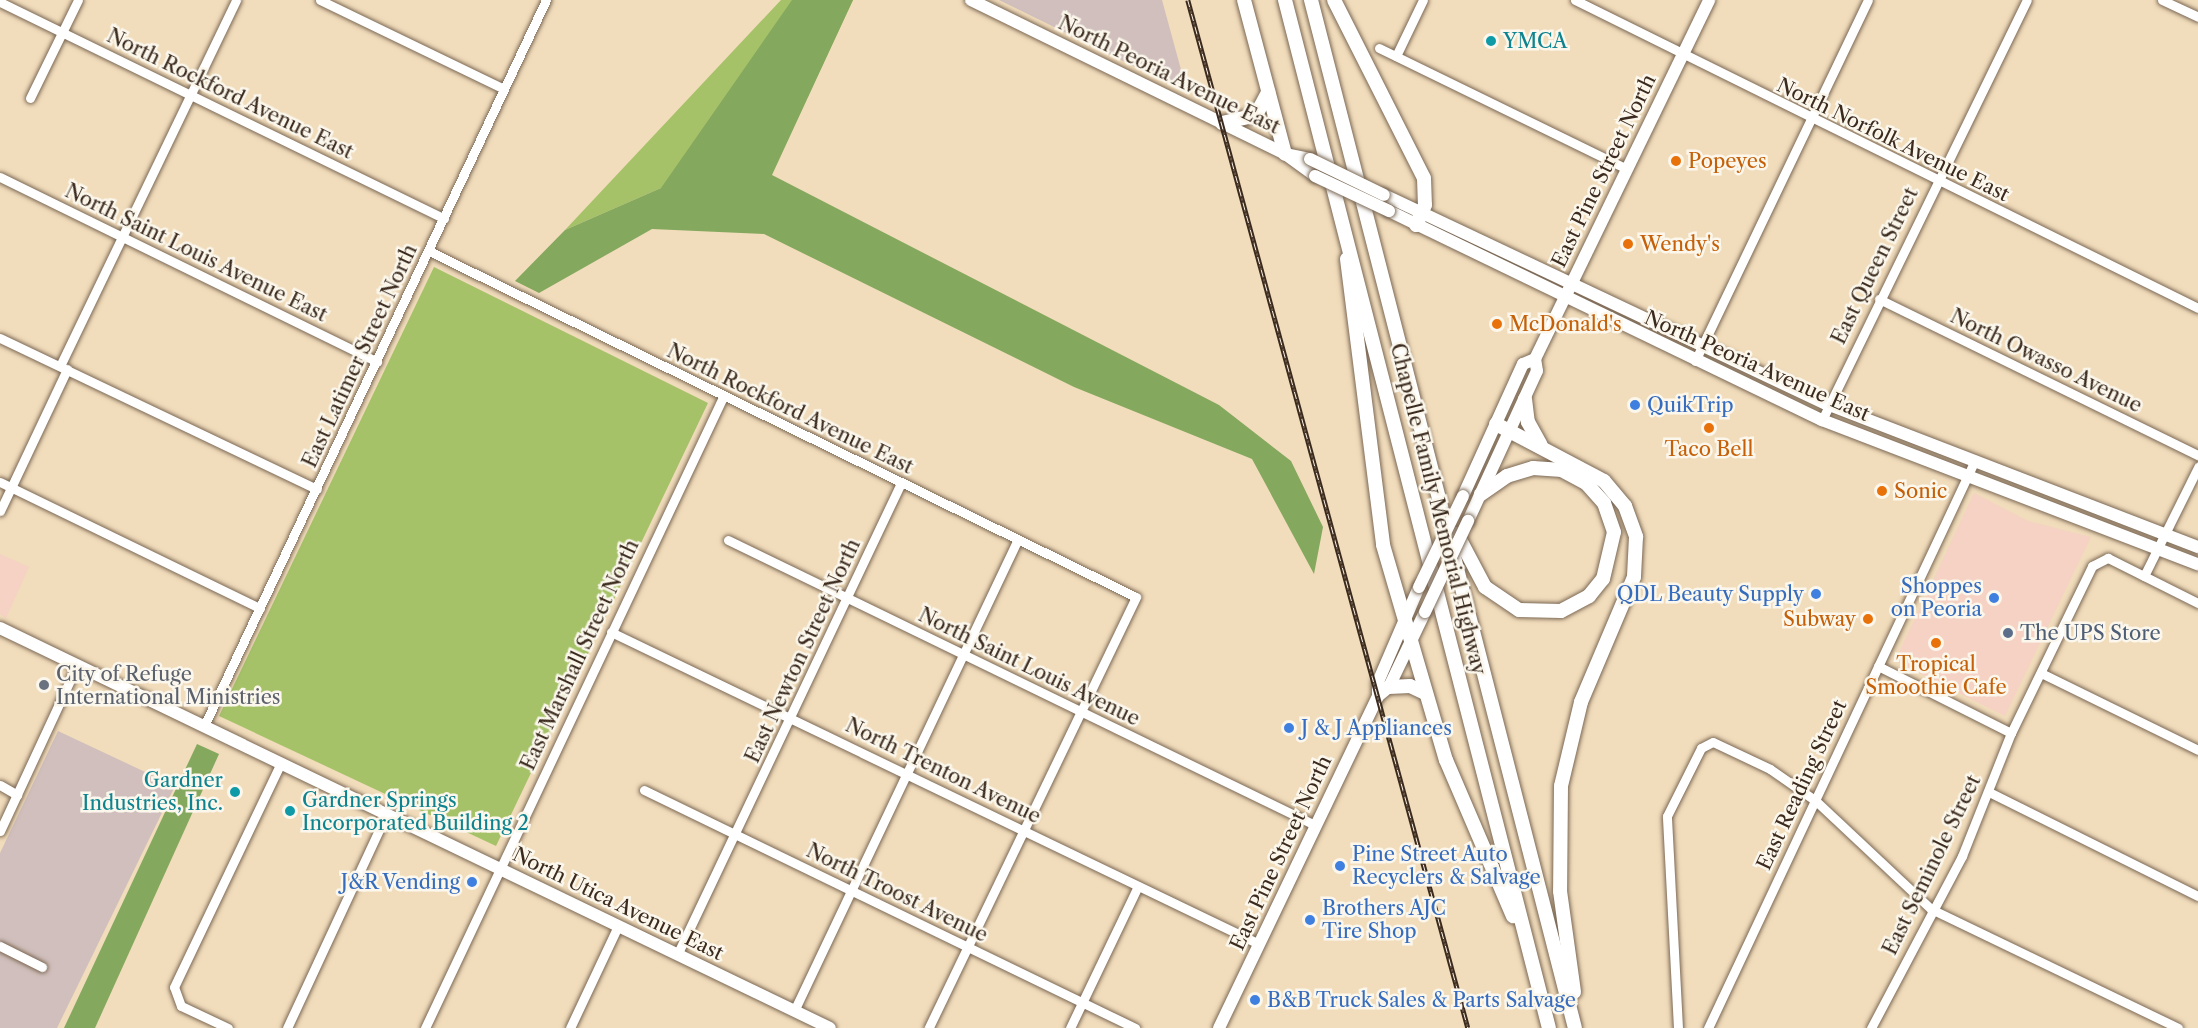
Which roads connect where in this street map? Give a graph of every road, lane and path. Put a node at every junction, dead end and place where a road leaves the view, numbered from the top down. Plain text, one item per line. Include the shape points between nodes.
1 (78, 0) edge
2 (236, 0) edge
3 (321, 0) edge
4 (546, 0) edge
5 (971, 0) edge
6 (1244, 0) edge
7 (1285, 0) edge
8 (1311, 0) edge
9 (1334, 0) edge
10 (1423, 0) edge
11 (1575, 0) edge
12 (1709, 0) edge
13 (1868, 0) edge
14 (2027, 0) edge
15 (2162, 0) edge
16 (0, 2) edge
17 (2198, 17) edge
18 (62, 32) junction
19 (1379, 48) dead end
20 (1682, 54) junction
21 (1396, 56) junction
22 (504, 89) junction
23 (1268, 92) junction
24 (189, 94) junction
25 (30, 98) dead end
26 (1810, 120) junction
27 (1222, 123) junction
28 (1285, 154) junction
29 (1627, 169) junction
30 (0, 177) edge
31 (1936, 180) junction
32 (1338, 194) junction
33 (1419, 218) junction
34 (444, 219) junction
35 (122, 237) junction
36 (429, 251) junction
37 (1571, 282) junction
38 (1564, 298) junction
39 (1879, 299) junction
40 (2198, 308) edge
41 (0, 338) edge
42 (1699, 345) junction
43 (1535, 360) junction
44 (1695, 361) junction
45 (377, 362) junction
46 (63, 367) junction
47 (723, 397) junction
48 (1525, 399) junction
49 (1827, 404) junction
50 (1822, 420) junction
51 (1496, 424) junction
52 (1510, 431) junction
53 (1543, 447) junction
54 (2198, 455) edge
55 (1975, 460) junction
56 (2198, 467) edge
57 (1968, 475) junction
58 (0, 482) edge
59 (901, 483) junction
60 (11, 487) junction
61 (317, 489) junction
62 (1481, 494) junction
63 (1443, 505) junction
64 (0, 511) edge
65 (2166, 533) junction
66 (1018, 539) junction
67 (728, 540) dead end
68 (2159, 547) junction
69 (2198, 547) edge
70 (2198, 564) edge
71 (2144, 576) junction
72 (848, 599) junction
73 (2198, 603) edge
74 (260, 608) junction
75 (1403, 621) junction
76 (0, 628) edge
77 (611, 632) junction
78 (1411, 641) junction
79 (963, 655) junction
80 (77, 665) junction
81 (1878, 666) junction
82 (2041, 673) junction
83 (1383, 692) junction
84 (1425, 693) junction
85 (1081, 712) junction
86 (792, 717) junction
87 (204, 726) junction
88 (2011, 734) junction
89 (2198, 750) edge
90 (282, 763) junction
91 (907, 773) junction
92 (0, 785) edge
93 (644, 790) dead end
94 (1991, 793) junction
95 (17, 795) junction
96 (1816, 801) junction
97 (387, 813) junction
98 (1315, 825) junction
99 (0, 831) edge
100 (1023, 831) junction
101 (736, 834) junction
102 (500, 869) junction
103 (1138, 886) junction
104 (852, 892) junction
105 (2198, 896) edge
106 (1931, 909) junction
107 (618, 926) junction
108 (1259, 944) junction
109 (0, 946) edge
110 (967, 948) junction
111 (677, 955) junction
112 (42, 967) dead end
113 (1538, 982) junction
114 (1082, 1002) junction
115 (794, 1011) junction
116 (228, 1028) edge
117 (287, 1028) edge
118 (425, 1028) edge
119 (570, 1028) edge
120 (830, 1028) edge
121 (929, 1028) edge
122 (1070, 1028) edge
123 (1135, 1028) edge
124 (1220, 1028) edge
125 (1549, 1028) edge
126 (1577, 1028) edge
127 (1678, 1028) edge
128 (1708, 1028) edge
129 (1871, 1028) edge
130 (2178, 1028) edge

1 - 18 street
2 - 24 street
3 - 22 street
4 - 22 street, East Latimer Street North
5 - 27 main road, North Peoria Avenue East
6 - 23 highway
7 - 32 highway, Chapelle Family Memorial Highway
8 - 63 highway, Chapelle Family Memorial Highway
9 - 33 highway via 1424,178
10 - 21 street
11 - 20 street, North Norfolk Avenue East
12 - 20 main road, East Pine Street North
13 - 26 street
14 - 31 street, East Queen Street
15 - 17 street
16 - 18 street, North Rockford Avenue East
18 - 24 street, North Rockford Avenue East
18 - 25 street
19 - 21 street
20 - 26 street, North Norfolk Avenue East
20 - 29 main road, East Pine Street North
21 - 29 street
22 - 34 street, East Latimer Street North
23 - 27 highway via 1256,115
23 - 28 highway
24 - 34 street, North Rockford Avenue East
24 - 35 street
26 - 31 street, North Norfolk Avenue East
26 - 42 street
27 - 28 main road, North Peoria Avenue East
28 - 33 main road, North Peoria Avenue East, bridge via 1310,159 1384,195
28 - 33 main road, North Peoria Avenue East, bridge via 1315,176 1389,212
29 - 37 main road, East Pine Street North
30 - 35 street, North Saint Louis Avenue East
31 - 39 street, East Queen Street
31 - 40 street, North Norfolk Avenue East
32 - 75 highway via 1373,499
32 - 113 highway, Chapelle Family Memorial Highway
33 - 37 main road, North Peoria Avenue East
33 - 38 main road, North Peoria Avenue East
34 - 36 street, East Latimer Street North
35 - 45 street, North Saint Louis Avenue East
35 - 46 street
36 - 45 street, East Latimer Street North
36 - 47 street, North Rockford Avenue East
37 - 38 main road, East Pine Street North
37 - 42 main road, North Peoria Avenue East
38 - 43 main road, East Pine Street North
38 - 44 main road, North Peoria Avenue East
39 - 49 street, East Queen Street
39 - 54 street, North Owasso Avenue
41 - 46 street
42 - 44 street
42 - 49 main road, North Peoria Avenue East
43 - 48 main road, East Pine Street North via 1537,370
43 - 51 main road, East Pine Street North via 1523,364
44 - 50 main road, North Peoria Avenue East
45 - 61 street, East Latimer Street North
46 - 60 street
46 - 61 street
47 - 59 street, North Rockford Avenue East
47 - 77 street, East Marshall Street North
48 - 52 main road, East Pine Street North
48 - 53 highway via 1528,422
49 - 50 street, East Queen Street
49 - 55 main road, North Peoria Avenue East
50 - 57 main road, North Peoria Avenue East
51 - 52 highway
51 - 75 main road, East Pine Street North, bridge
52 - 53 highway
52 - 62 main road, East Pine Street North
53 - 126 highway via 1613,489 1630,517 1637,547 1630,590 1581,702 1561,786 1560,891
55 - 57 street, East Reading Street
55 - 65 main road, North Peoria Avenue East
56 - 65 street
57 - 68 main road, North Peoria Avenue East
57 - 81 street, East Reading Street
58 - 60 street
59 - 66 street, North Rockford Avenue East
59 - 72 street, East Newton Street North
60 - 64 street
60 - 74 street
61 - 74 street, East Latimer Street North
62 - 63 highway via 1507,476 1533,468 1562,470 1586,483 1604,503 1614,532 1611,560 1597,587 1561,611 1538,614 1508,607 1477,575
62 - 78 main road, East Pine Street North, bridge
63 - 126 highway, Chapelle Family Memorial Highway
65 - 68 street
65 - 69 main road, North Peoria Avenue East
66 - 79 street
66 - 85 street, North Rockford Avenue East via 1136,597
67 - 72 street, North Saint Louis Avenue
68 - 70 main road, North Peoria Avenue East
68 - 71 street
71 - 73 street
71 - 82 street, East Seminole Street via 2103,558 2092,566
72 - 79 street, North Saint Louis Avenue
72 - 86 street, East Newton Street North
74 - 87 street, East Latimer Street North
75 - 78 highway
75 - 83 main road, East Pine Street North via 1378,682
76 - 80 main road, North Utica Avenue East
77 - 86 street, North Trenton Avenue
77 - 102 street, East Marshall Street North
78 - 83 main road, East Pine Street North
78 - 84 highway
79 - 85 street, North Saint Louis Avenue
79 - 91 street
80 - 87 main road, North Utica Avenue East
80 - 95 street
81 - 88 street
81 - 96 street, East Reading Street
82 - 88 street, East Seminole Street
82 - 89 street
83 - 84 highway via 1410,686
83 - 98 main road, East Pine Street North
84 - 113 highway via 1446,760 1488,850
85 - 98 street, North Saint Louis Avenue
85 - 100 street
86 - 91 street, North Trenton Avenue
86 - 101 street, East Newton Street North
87 - 90 main road, North Utica Avenue East
88 - 94 street, East Seminole Street
90 - 97 main road, North Utica Avenue East
90 - 116 street via 174,987 176,1000
91 - 100 street, North Trenton Avenue
91 - 104 street
92 - 95 street
93 - 101 street, North Troost Avenue
94 - 105 street
94 - 106 street, East Seminole Street
95 - 99 street
96 - 106 street
96 - 127 street via 1717,743 1701,748 1666,822
96 - 128 street, East Reading Street
97 - 102 main road, North Utica Avenue East
97 - 117 street
98 - 108 main road, East Pine Street North
100 - 103 street, North Trenton Avenue
100 - 110 street
101 - 104 street, North Troost Avenue
101 - 111 street, East Newton Street North
102 - 107 main road, North Utica Avenue East
102 - 118 street, East Marshall Street North
103 - 108 street, North Trenton Avenue
103 - 114 street
104 - 110 street, North Troost Avenue
104 - 115 street
106 - 129 street, East Seminole Street
106 - 130 street
107 - 111 main road, North Utica Avenue East
107 - 119 street
108 - 124 main road, East Pine Street North
109 - 112 street
110 - 114 street, North Troost Avenue
110 - 121 street
111 - 115 main road, North Utica Avenue East
113 - 125 highway, Chapelle Family Memorial Highway
114 - 122 street
114 - 123 street, North Troost Avenue
115 - 120 main road, North Utica Avenue East

